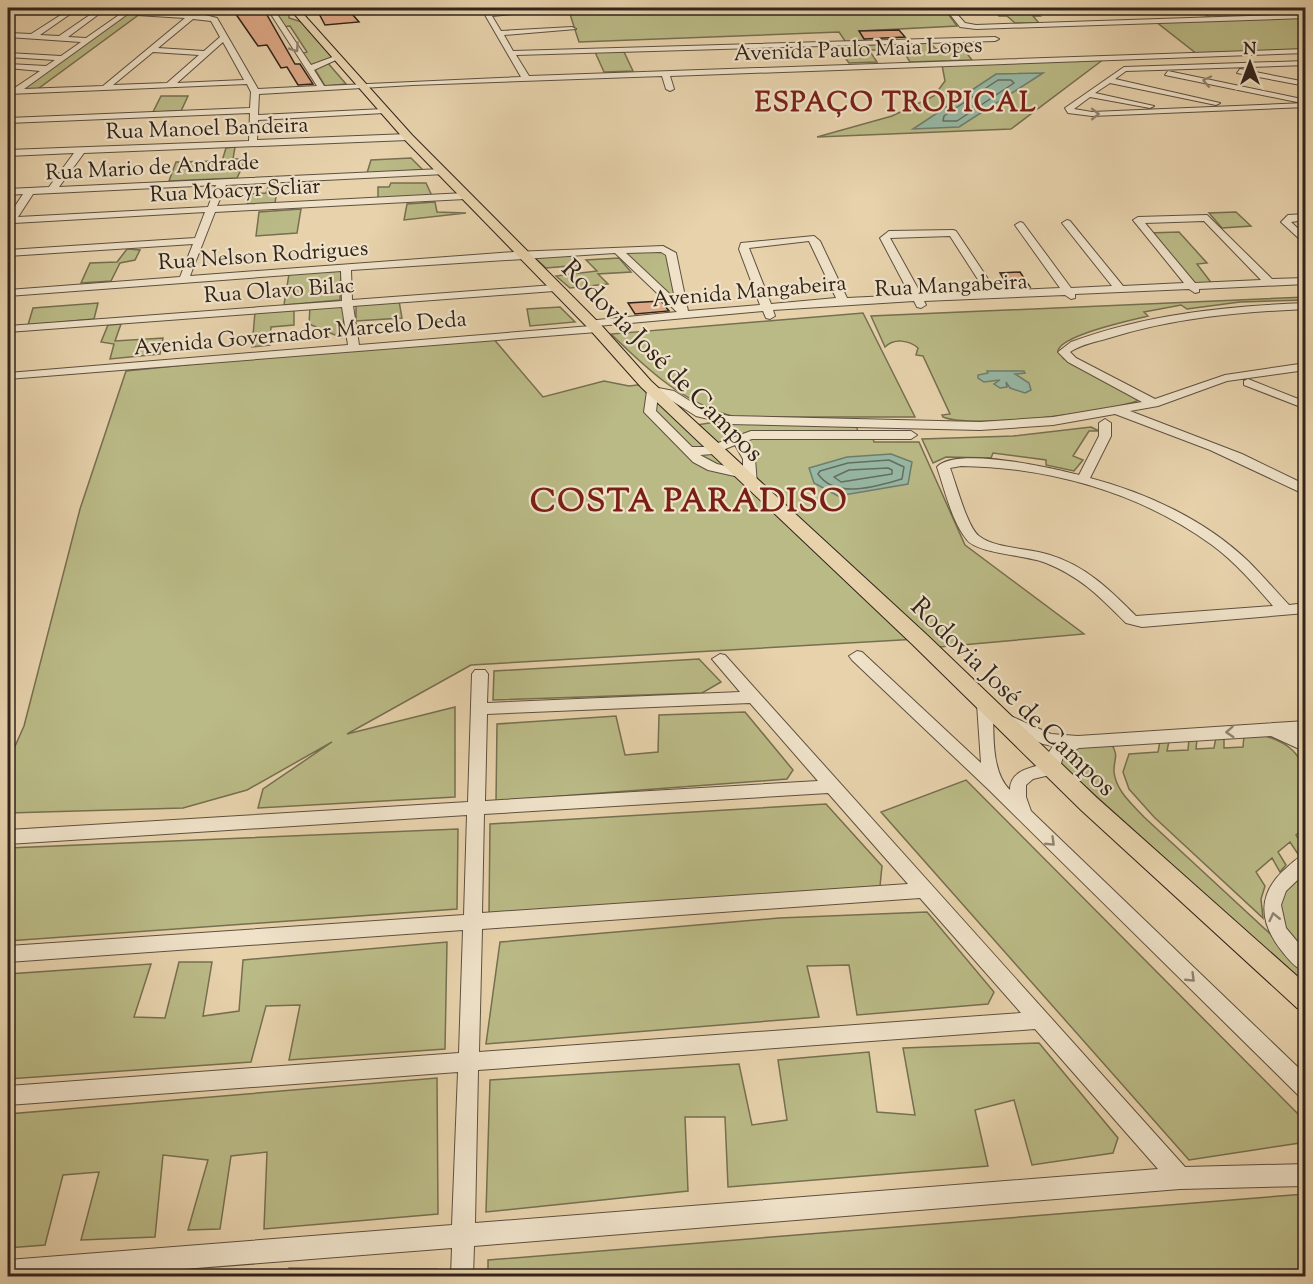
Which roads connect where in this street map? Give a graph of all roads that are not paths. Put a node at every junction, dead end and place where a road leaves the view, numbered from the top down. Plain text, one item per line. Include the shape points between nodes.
1 (9, 8) edge
2 (104, 8) edge
3 (133, 8) edge
4 (148, 8) edge
5 (270, 8) edge
6 (294, 8) edge
7 (1040, 8) edge
8 (1276, 8) edge
9 (74, 9) edge
10 (949, 9) edge
11 (486, 10) edge
12 (550, 10) dead end
13 (1200, 13) dead end
14 (139, 14) junction
15 (1305, 15) edge
16 (8, 16) edge
17 (192, 16) junction
18 (1288, 16) junction
19 (59, 19) junction
20 (1207, 19) junction
21 (116, 21) junction
22 (129, 22) junction
23 (8, 26) edge
24 (45, 28) junction
25 (572, 29) dead end
26 (501, 33) junction
27 (8, 35) edge
28 (33, 36) junction
29 (110, 36) dead end
30 (224, 37) junction
31 (61, 38) junction
32 (995, 39) dead end
33 (89, 40) junction
34 (960, 40) junction
35 (101, 43) dead end
36 (890, 43) junction
37 (832, 45) junction
38 (42, 47) dead end
39 (764, 47) junction
40 (966, 48) dead end
41 (76, 49) junction
42 (92, 50) dead end
43 (151, 50) junction
44 (1305, 51) edge
45 (204, 53) junction
46 (512, 53) junction
47 (8, 55) edge
48 (972, 55) dead end
49 (335, 57) junction
50 (64, 58) junction
51 (841, 60) junction
52 (774, 62) junction
53 (979, 62) junction
54 (634, 63) junction
55 (906, 64) junction
56 (1214, 65) junction
57 (1305, 65) edge
58 (8, 66) edge
59 (1145, 68) junction
60 (49, 69) junction
61 (309, 69) junction
62 (244, 72) junction
63 (665, 73) junction
64 (17, 77) dead end
65 (36, 78) junction
66 (526, 78) junction
67 (1108, 80) junction
68 (250, 82) junction
69 (359, 83) junction
70 (45, 84) dead end
71 (228, 84) junction
72 (1305, 84) edge
73 (167, 87) junction
74 (322, 88) junction
75 (104, 89) junction
76 (670, 89) dead end
77 (36, 91) junction
78 (11, 92) edge
79 (255, 92) junction
80 (1088, 94) junction
81 (8, 98) edge
82 (1305, 104) edge
83 (1239, 108) junction
84 (1173, 111) junction
85 (255, 114) junction
86 (374, 115) junction
87 (8, 120) edge
88 (380, 129) dead end
89 (388, 137) junction
90 (408, 137) junction
91 (253, 143) junction
92 (81, 150) junction
93 (8, 153) edge
94 (442, 172) junction
95 (222, 182) junction
96 (52, 190) junction
97 (30, 191) junction
98 (8, 192) edge
99 (465, 196) junction
100 (211, 210) junction
101 (1305, 217) edge
102 (8, 222) edge
103 (1067, 223) dead end
104 (1020, 225) dead end
105 (197, 241) junction
106 (1305, 242) edge
107 (617, 250) junction
108 (8, 254) edge
109 (522, 254) junction
110 (346, 268) junction
111 (184, 279) junction
112 (677, 279) junction
113 (1305, 281) edge
114 (1269, 282) junction
115 (651, 284) junction
116 (554, 288) junction
117 (1119, 288) junction
118 (1305, 288) edge
119 (1194, 289) junction
120 (8, 293) edge
121 (993, 294) junction
122 (1070, 294) junction
123 (843, 301) junction
124 (919, 301) junction
125 (347, 303) junction
126 (1305, 306) edge
127 (768, 312) junction
128 (684, 313) junction
129 (596, 328) junction
130 (8, 329) edge
131 (354, 347) junction
132 (1304, 369) edge
133 (8, 376) edge
134 (1248, 383) junction
135 (653, 391) junction
136 (1154, 403) junction
137 (1305, 406) edge
138 (1119, 411) junction
139 (1136, 417) junction
140 (729, 420) junction
141 (1105, 423) junction
142 (855, 429) junction
143 (928, 429) junction
144 (683, 432) junction
145 (743, 438) junction
146 (715, 449) junction
147 (688, 451) junction
148 (745, 478) junction
149 (1083, 480) junction
150 (1305, 491) edge
151 (1305, 608) edge
152 (1285, 610) junction
153 (857, 656) dead end
154 (720, 659) dead end
155 (480, 674) dead end
156 (754, 697) junction
157 (985, 704) junction
158 (479, 710) junction
159 (999, 718) junction
160 (1305, 727) edge
161 (1271, 730) junction
162 (1078, 742) junction
163 (1305, 746) edge
164 (987, 752) junction
165 (963, 757) junction
166 (1052, 769) junction
167 (833, 786) junction
168 (994, 786) junction
169 (476, 808) junction
170 (1024, 816) junction
171 (8, 837) edge
172 (1305, 861) edge
173 (925, 890) junction
174 (472, 922) junction
175 (8, 954) edge
176 (1305, 964) edge
177 (1305, 1000) edge
178 (1040, 1020) junction
179 (468, 1061) junction
180 (1305, 1089) edge
181 (8, 1095) edge
182 (1305, 1175) edge
183 (1180, 1178) junction
184 (463, 1235) junction
185 (8, 1272) edge
186 (462, 1276) edge

1 - 9 street
2 - 31 street
3 - 21 street
4 - 14 street
5 -> 61 street
6 - 49 main road, Rodovia José de Campos
7 - 10 street
8 - 18 street
9 - 19 street
10 - 20 street via 966,26
11 - 12 street
11 - 26 street
13 - 20 street
14 - 17 street
14 - 22 street
15 - 18 street
16 - 19 street
17 - 30 street via 214,20
17 - 43 street
18 - 20 street
19 - 24 street
21 - 22 street
21 - 33 street
22 - 29 street
23 - 24 street
24 - 28 street
25 - 26 street
26 - 46 street
27 - 28 street
28 - 31 street
30 - 45 street
30 - 62 street
31 - 33 street
32 - 34 street
33 - 41 street
34 - 36 street
34 - 40 street
35 - 42 street
36 - 37 street
36 - 55 street
37 - 39 street
37 - 51 street
38 - 41 street
39 - 52 street
39 - 54 street
41 - 50 street
43 - 45 street
43 - 75 street
44 - 53 street, Avenida Paulo Maia Lopes
45 - 73 street
46 - 54 street
46 - 66 street
47 - 50 street
48 - 53 street
49 - 61 street
49 - 69 main road, Rodovia José de Campos
50 - 60 street
51 - 52 street, Avenida Paulo Maia Lopes
51 - 55 street, Avenida Paulo Maia Lopes
52 - 63 street, Avenida Paulo Maia Lopes
53 - 55 street, Avenida Paulo Maia Lopes
54 - 63 street, Avenida Paulo Maia Lopes
54 - 66 street, Avenida Paulo Maia Lopes
56 - 57 street
56 - 59 street
56 - 72 street
58 - 60 street
59 - 67 street via 1124,69
82 -> 59 street
60 - 65 street
61 - 74 street
62 - 68 street
62 - 71 street
63 - 76 street
64 - 65 street
65 - 78 street
66 - 69 street, Avenida Paulo Maia Lopes
67 - 80 street
67 - 83 street
68 - 71 street
68 - 79 street
69 - 74 street, Avenida Paulo Maia Lopes
69 - 86 main road, Rodovia José de Campos
70 - 77 street
71 - 73 street
73 - 75 street
74 - 79 street, Avenida Paulo Maia Lopes
75 - 77 street
77 - 78 street
78 - 81 street
79 - 85 street
80 - 84 street
80 -> 84 street via 1069,108 1071,111
82 - 83 street
83 - 84 street
85 - 86 street
85 - 87 street
85 - 91 street
86 - 90 main road, Rodovia José de Campos
88 - 89 street
89 - 90 street, Rua Manoel Bandeira
89 - 91 street, Rua Manoel Bandeira
90 - 94 main road, Rodovia José de Campos
91 - 92 street, Rua Manoel Bandeira
92 - 93 street, Rua Manoel Bandeira
92 - 96 street
94 - 95 street, Rua Mario de Andrade
94 - 99 main road, Rodovia José de Campos
95 - 96 street, Rua Mario de Andrade
95 - 100 street
96 - 97 street, Rua Mario de Andrade
97 - 98 street, Rua Mario de Andrade
97 - 102 street
99 - 100 street, Rua Moacyr Scliar
99 - 109 main road, Rodovia José de Campos
100 - 102 street, Rua Moacyr Scliar
100 - 105 street
101 - 106 street via 1291,217 1286,222
103 - 117 street
104 - 122 street
105 - 108 street
105 - 111 street
107 - 109 street, Rua Nelson Rodrigues
107 - 112 street, Rua Nelson Rodrigues via 668,250
107 - 115 street
109 - 110 street, Rua Nelson Rodrigues
109 - 116 main road, Rodovia José de Campos
110 - 111 street, Rua Nelson Rodrigues
110 - 125 street
111 - 120 street, Rua Nelson Rodrigues
112 - 115 street
112 - 128 street
113 - 114 street, Avenida Mangabeira
114 - 119 street, Avenida Mangabeira
114 - 119 street via 1207,218 1138,220
115 - 128 street
116 - 125 street, Rua Olavo Bilac
116 - 129 main road, Rodovia José de Campos
117 - 119 street, Avenida Mangabeira
117 - 122 street, Avenida Mangabeira
118 - 119 street, Rua Mangabeira
119 - 122 street, Rua Mangabeira
121 - 122 street, Avenida Mangabeira
121 - 124 street, Avenida Mangabeira
121 - 124 street via 949,231 897,232 886,236
122 - 124 street, Rua Mangabeira
123 - 124 street, Avenida Mangabeira
123 - 127 street, Avenida Mangabeira
123 - 127 street via 811,238 745,245
124 - 127 street, Rua Mangabeira
125 - 130 street, Rua Olavo Bilac
125 - 131 street
126 - 136 street via 1213,311 1167,319 1120,330 1064,352 1072,360
127 - 128 street, Avenida Mangabeira
127 - 129 street, Rua Mangabeira
128 - 129 street, Avenida Mangabeira
129 - 131 street, Avenida Governador Marcelo Deda
129 - 135 main road, Rodovia José de Campos
131 - 133 street, Avenida Governador Marcelo Deda
132 - 134 street
132 - 136 street via 1226,378
134 - 137 street
134 - 139 street
135 - 140 street via 670,394 700,413
135 - 144 main road, Rodovia José de Campos
136 - 138 street
138 - 139 street
138 - 143 street
139 - 141 street
139 - 150 street via 1211,444
140 - 142 street
140 - 144 street
141 - 143 street via 1034,432
141 - 149 street via 1105,436
142 - 143 street
142 - 145 street
144 - 146 main road, Rodovia José de Campos
144 - 147 street
145 - 146 street
145 - 148 street via 741,445 748,459
146 - 147 street
146 - 148 main road, Rodovia José de Campos
147 - 148 street via 713,467
148 - 157 main road, Rodovia José de Campos
149 - 152 street via 1147,503 1199,529 1241,562
149 - 152 street via 1003,465 958,462 943,467 973,538 994,547 1047,558 1075,571 1097,585 1131,620
151 - 152 street
153 - 165 street
154 - 156 street
155 - 158 street
156 - 158 street
156 - 167 street
157 - 159 main road, Rodovia José de Campos
157 - 164 street
158 - 169 street
159 - 162 street via 1049,740
159 - 166 main road, Rodovia José de Campos
160 - 161 street
161 -> 162 street
161 - 163 street
162 - 166 street via 1058,750
164 - 165 street
164 - 168 street
165 - 168 street
166 - 170 street via 1028,774 1018,783
166 - 177 main road, Rodovia José de Campos
167 - 169 street
167 - 173 street
168 - 170 street
169 - 171 street
169 - 174 street
170 -> 180 street
176 -> 172 street via 1280,934 1272,909 1281,884
173 - 174 street
173 - 178 street
174 - 175 street
174 - 179 street
178 - 179 street
178 - 183 street
179 - 181 street
179 - 184 street
182 - 183 street
183 - 184 street
184 - 185 street
184 - 186 street

